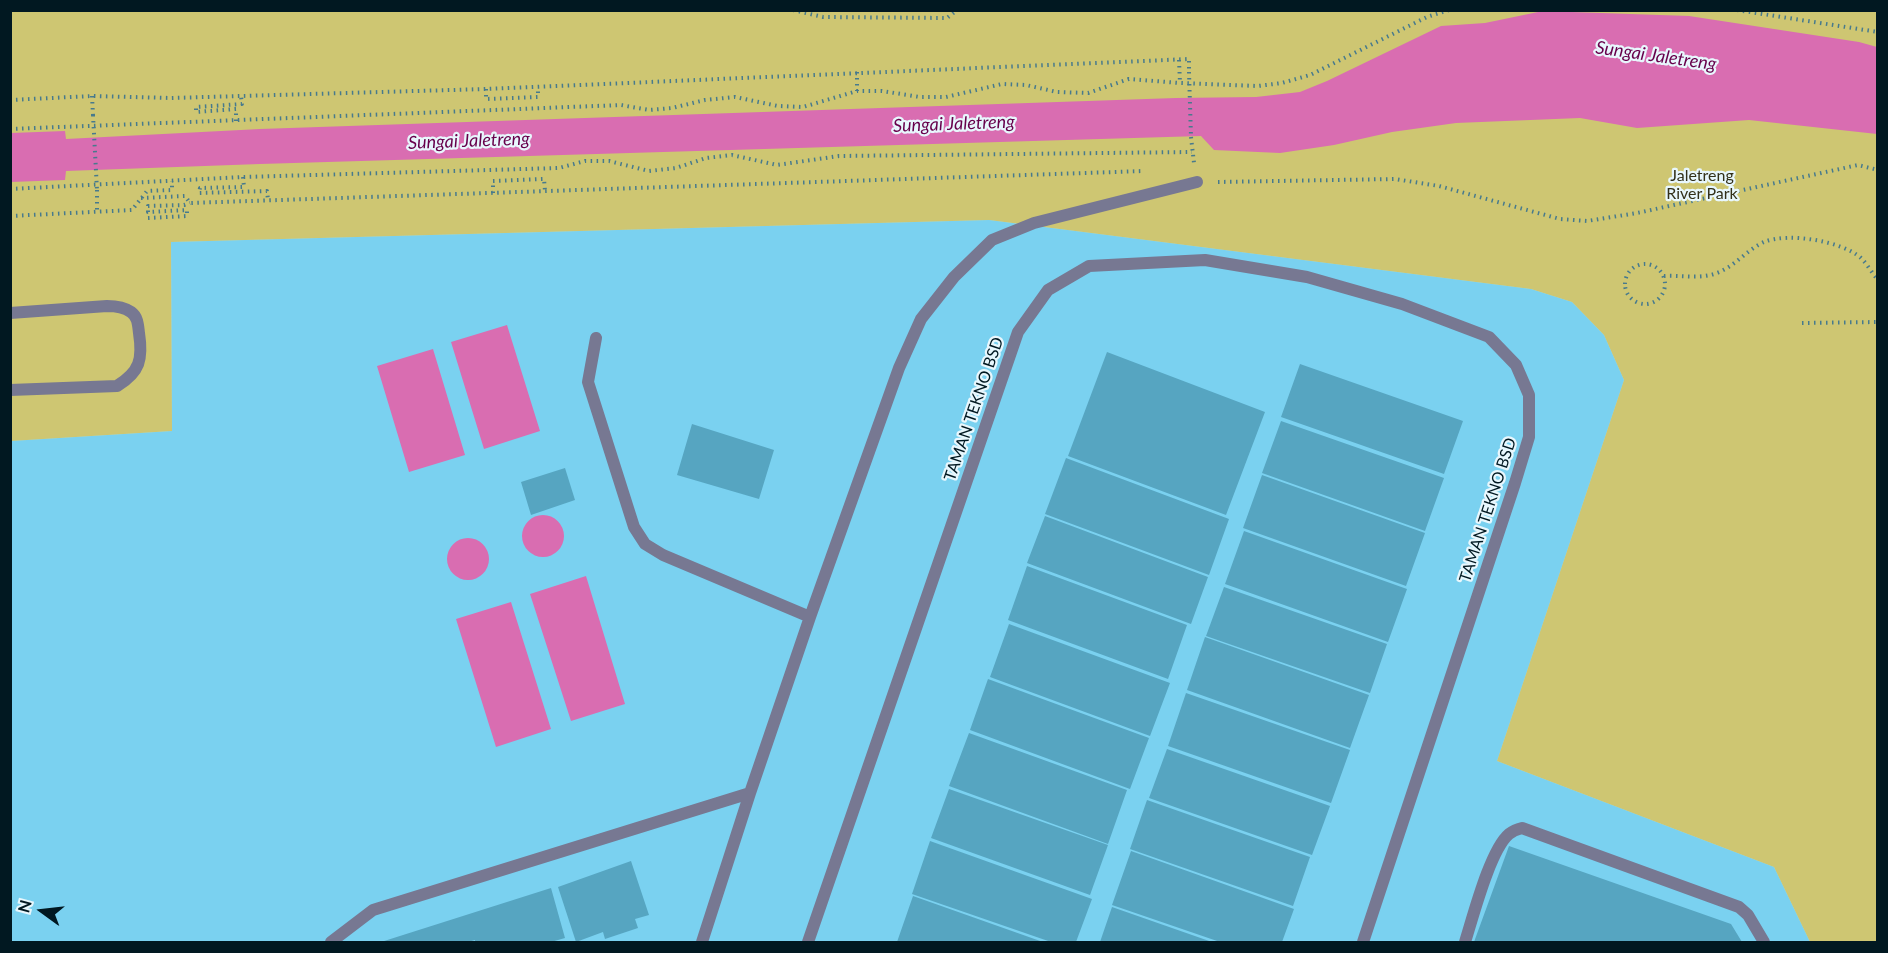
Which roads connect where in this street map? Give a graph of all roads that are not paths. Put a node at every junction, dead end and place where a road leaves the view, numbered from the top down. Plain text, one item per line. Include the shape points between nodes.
1 (1197, 182) road end
2 (10, 313) edge
3 (596, 338) dead end
4 (10, 390) edge
5 (810, 617) junction
6 (750, 793) junction
7 (331, 942) edge
8 (702, 942) edge
9 (808, 942) edge
10 (1363, 942) edge
11 (1465, 942) edge
12 (1764, 942) edge

1 - 5 lane via 1034,223 992,240 954,277 921,319 899,368
2 - 4 lane via 120,307 137,319 141,347 139,365 130,378 117,386
3 - 5 lane via 588,382 634,527 645,544
5 - 6 lane
6 - 7 lane via 373,910
6 - 8 lane
9 - 10 lane, TAMAN TEKNO BSD via 1018,332 1048,290 1089,266 1205,260 1307,277 1402,304 1489,337 1516,365 1529,395 1529,437
11 - 12 lane via 1494,858 1510,833 1522,828 1739,907

